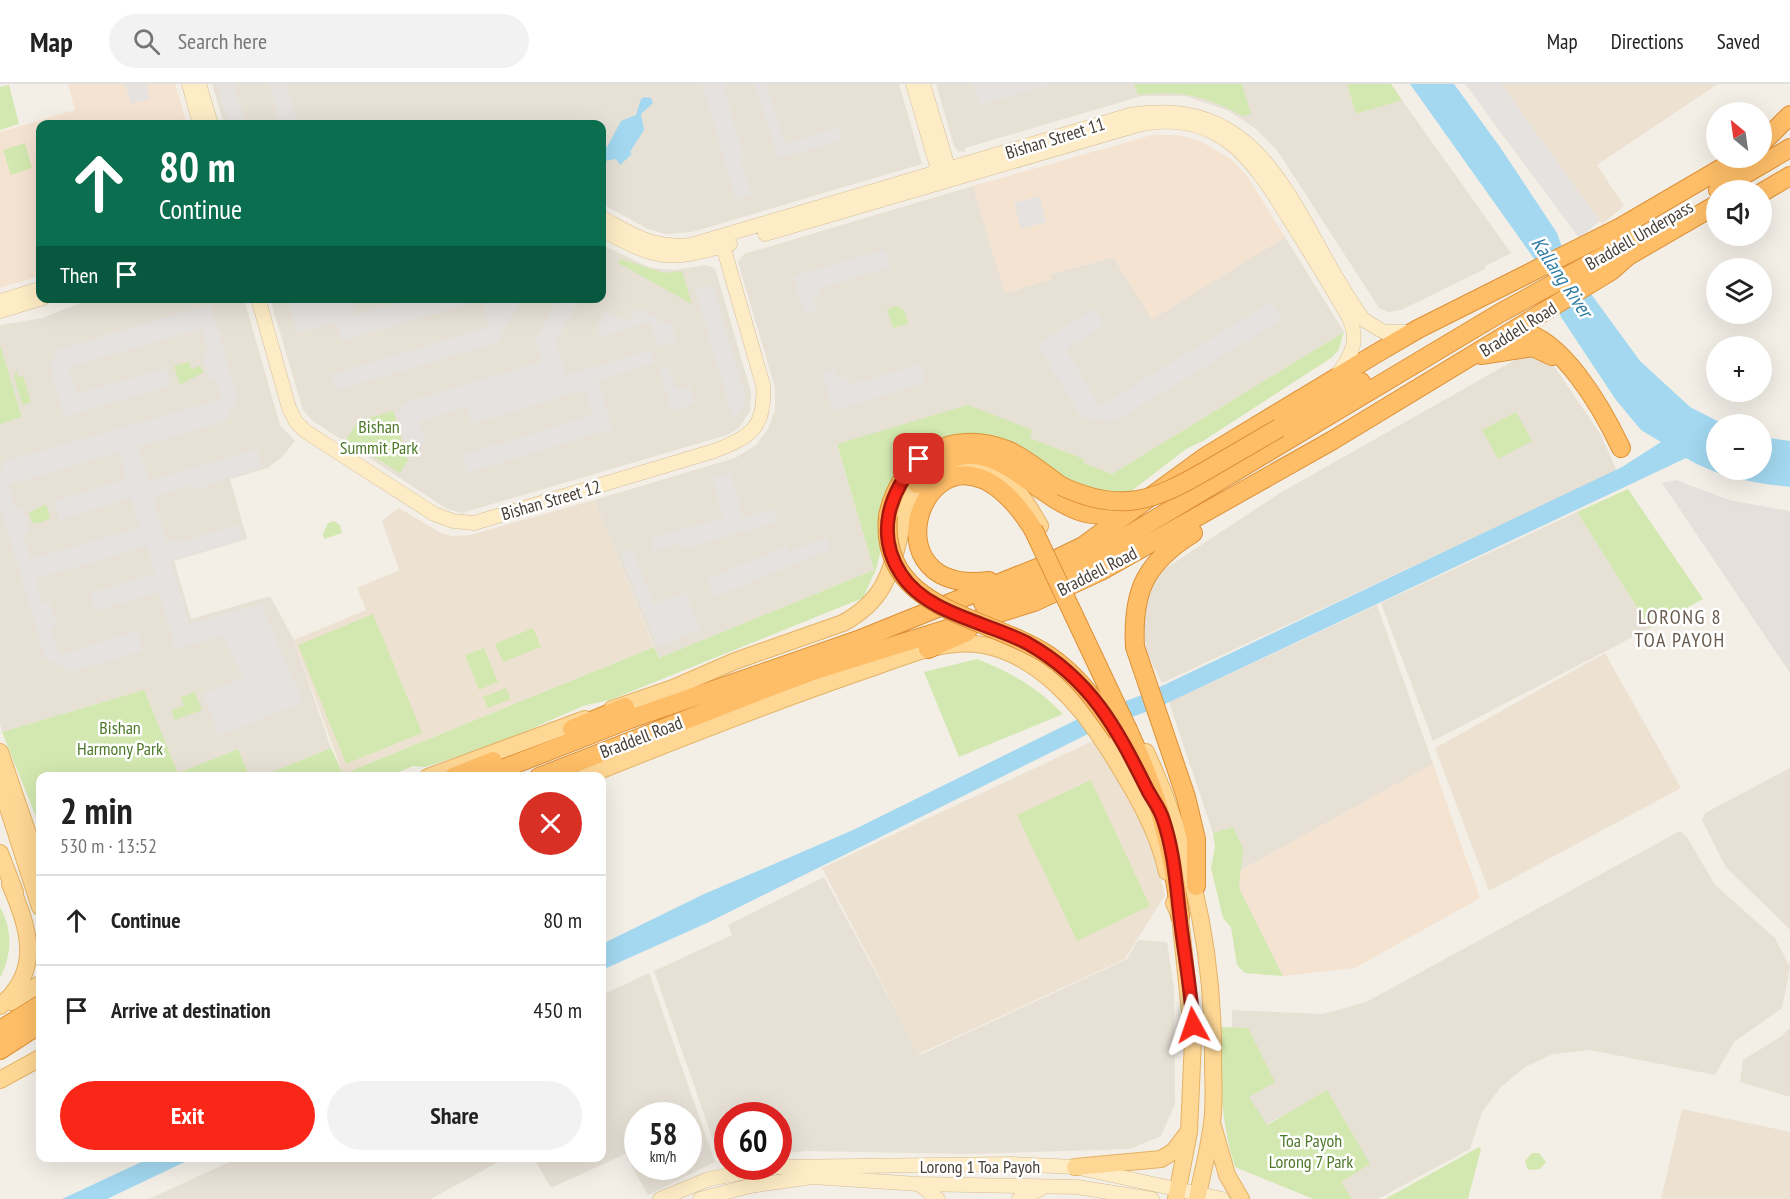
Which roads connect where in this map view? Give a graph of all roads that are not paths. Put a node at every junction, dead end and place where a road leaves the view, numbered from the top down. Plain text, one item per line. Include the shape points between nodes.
1 (189, 84) edge
2 (199, 84) edge
3 (913, 84) edge
4 (924, 84) edge
5 (1790, 115) edge
6 (199, 120) edge
7 (210, 120) edge
8 (1790, 125) edge
9 (1772, 133) edge
10 (1772, 137) edge
11 (1790, 148) edge
12 (1790, 161) edge
13 (1723, 168) edge
14 (946, 176) junction
15 (1790, 176) edge
16 (1736, 180) edge
17 (1757, 180) edge
18 (1772, 187) edge
19 (1706, 198) edge
20 (1706, 211) edge
21 (606, 220) edge
22 (1706, 225) edge
23 (606, 232) edge
24 (722, 242) junction
25 (1611, 271) junction
26 (1585, 277) junction
27 (36, 290) edge
28 (36, 300) edge
29 (0, 301) edge
30 (259, 303) edge
31 (0, 311) edge
32 (1500, 313) junction
33 (1418, 329) junction
34 (1515, 331) junction
35 (1475, 355) junction
36 (1335, 378) junction
37 (1581, 384) junction
38 (1277, 421) junction
39 (1621, 448) dead end
40 (917, 484) junction
41 (1227, 501) junction
42 (1146, 502) junction
43 (1037, 528) junction
44 (1017, 577) junction
45 (1034, 602) junction
46 (858, 640) junction
47 (928, 649) junction
48 (625, 706) junction
49 (650, 714) junction
50 (1120, 731) junction
51 (0, 752) edge
52 (442, 772) edge
53 (465, 772) edge
54 (495, 772) edge
55 (520, 772) edge
56 (552, 772) edge
57 (597, 772) edge
58 (0, 783) edge
59 (0, 853) edge
60 (36, 857) edge
61 (10, 884) junction
62 (1196, 886) junction
63 (36, 895) edge
64 (1180, 916) junction
65 (36, 935) edge
66 (36, 986) edge
67 (0, 1008) edge
68 (36, 1008) edge
69 (36, 1027) edge
70 (0, 1030) edge
71 (0, 1050) edge
72 (36, 1060) edge
73 (0, 1080) edge
74 (1212, 1122) junction
75 (1189, 1132) junction
76 (792, 1167) edge
77 (1075, 1167) junction
78 (714, 1178) edge
79 (918, 1184) junction
80 (1048, 1186) junction
81 (1177, 1194) edge
82 (1198, 1196) edge
83 (660, 1199) edge
84 (700, 1199) edge
85 (938, 1199) edge
86 (1019, 1199) edge
87 (1152, 1199) edge
88 (1222, 1199) edge
89 (1240, 1199) edge

1 - 6 street
2 - 7 street
3 - 14 street
4 - 14 street
5 - 9 highway
8 - 10 highway
11 - 16 highway, Braddell Underpass
12 - 17 highway
13 - 33 highway via 1570,254
14 - 24 street, Bishan Street 11
14 - 33 street, Bishan Street 11 via 1130,115 1168,111 1204,117 1234,131 1259,153 1364,320 1392,333
14 - 36 street, Bishan Street 11 via 1147,123 1171,122 1219,135 1240,149 1259,170 1353,325 1353,349
15 - 18 highway
19 - 26 highway, Braddell Underpass
20 - 25 highway, Braddell Underpass via 1628,256
21 - 24 street, Bishan Street 11 via 663,247
22 - 25 highway via 1632,266
23 - 24 street, Bishan Street 11 via 638,250 676,258 695,255
24 - 30 street, Bishan Street 12 via 763,385 765,403 756,427 737,442 714,451 465,524 434,514 296,422
25 - 26 highway, Braddell Road
26 - 32 highway, Braddell Underpass via 1543,289
26 - 34 highway, Braddell Road via 1551,308
27 - 29 street
28 - 31 street
32 - 38 highway
32 - 46 highway, Braddell Road via 1087,560 1034,585 936,619
33 - 36 highway
34 - 35 highway, Braddell Road
34 - 37 highway via 1537,336 1553,347
35 - 37 highway via 1533,347 1543,350
35 - 41 highway, Braddell Road
36 - 38 highway
37 - 39 highway
38 - 42 highway, Braddell Road via 1205,457
38 - 50 highway, bridge via 1170,492 1148,500 1099,500 1061,486 1008,451 983,443 962,442 942,447 919,459 902,477 888,516 888,544 911,587 937,604 1023,641 1067,669
40 - 42 highway via 938,466 954,459 980,457 1007,464 1061,501 1088,513 1114,514
40 - 43 main road via 958,466 991,470 1010,481 1026,501
40 - 48 main road, Braddell Road via 906,505 891,570 874,602 859,615
41 - 45 highway, Braddell Road via 1101,571
41 - 62 highway via 1153,566 1141,584 1135,605 1135,647 1186,797 1196,839
42 - 44 highway, Braddell Road via 1083,546
43 - 44 highway via 994,483 973,476 960,476 939,485 928,495 918,514 920,549 942,574 964,584
43 - 50 highway, bridge
44 - 46 highway, Braddell Road
45 - 47 highway
45 - 56 highway, Braddell Road via 803,674
46 - 49 highway, Braddell Road
47 - 50 main road, Braddell Road via 959,644 983,645 1006,652 1047,678 1085,715
47 - 57 main road, Braddell Road
48 - 52 main road, Braddell Road
48 - 53 highway
49 - 54 highway, Braddell Road
49 - 55 highway via 635,726
50 - 62 main road via 1170,804
50 - 64 main road
50 - 64 highway via 1154,788 1174,865
51 - 60 main road
58 - 63 main road
59 - 61 main road
61 - 65 main road
61 - 67 main road via 28,938 27,967 15,994
62 - 74 main road via 1214,1009
64 - 75 main road via 1192,1020
66 - 67 main road
68 - 70 highway
69 - 71 highway
72 - 73 main road
74 - 82 main road
74 - 89 main road via 1227,1175
75 - 77 main road via 1174,1151 1161,1159
75 - 81 main road
76 - 77 street, Lorong 1 Toa Payoh
77 - 81 street, Lorong 1 Toa Payoh
78 - 83 street
79 - 80 street, Lorong 1 Toa Payoh
79 - 84 street, Lorong 1 Toa Payoh via 813,1177 750,1186
79 - 85 street
80 - 86 street
80 - 87 street, Lorong 1 Toa Payoh via 1099,1189
81 - 82 street, Lorong 1 Toa Payoh
82 - 88 street, Lorong 1 Toa Payoh

